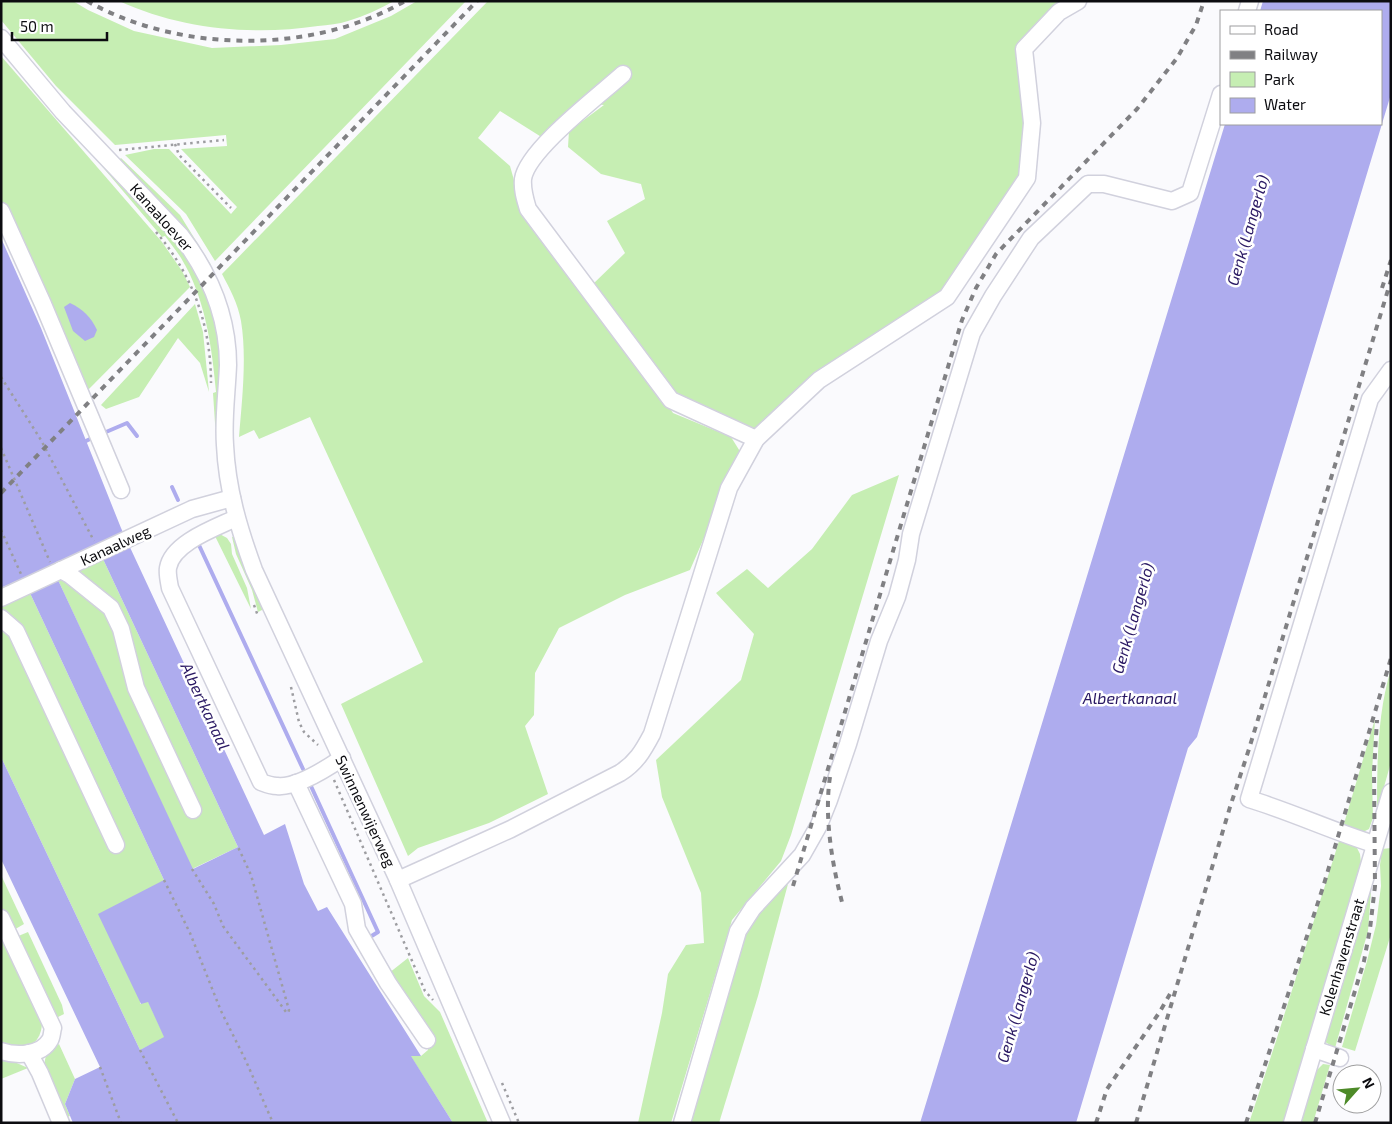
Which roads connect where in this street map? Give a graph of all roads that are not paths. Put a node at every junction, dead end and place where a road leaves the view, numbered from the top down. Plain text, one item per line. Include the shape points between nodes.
1 (1078, 1) edge
2 (1, 38) edge
3 (623, 74) dead end
4 (1220, 97) edge
5 (1, 212) edge
6 (1391, 370) edge
7 (756, 439) junction
8 (121, 490) dead end
9 (232, 498) junction
10 (236, 518) junction
11 (56, 568) junction
12 (1, 598) edge
13 (1, 618) edge
14 (335, 762) junction
15 (296, 783) junction
16 (1391, 792) edge
17 (193, 810) dead end
18 (1385, 829) edge
19 (1374, 844) junction
20 (116, 845) dead end
21 (398, 880) junction
22 (1, 918) edge
23 (427, 1040) dead end
24 (1314, 1049) junction
25 (1, 1051) edge
26 (29, 1053) junction
27 (1340, 1058) dead end
28 (61, 1123) edge
29 (502, 1123) edge
30 (682, 1123) edge
31 (1292, 1123) edge

1 - 7 street via 1060,12 1024,48 1032,123 1027,178 947,297 819,380
2 - 9 street, Kanaaloever via 63,112 181,236 197,257 215,294 225,326 228,364 225,448
3 - 7 street via 550,139 531,162 523,178 523,195 528,209 671,400
4 - 30 street via 1190,193 1172,200 1104,184 1088,184 1031,238 972,333 911,534 897,597 879,641 829,800 802,854 753,908 738,931
5 - 8 street
6 - 19 street via 1370,399 1249,799
7 - 21 street via 729,488 652,734 642,754 620,773 511,829
9 - 10 street, Swinnenwijerweg
9 - 11 street, Kanaalweg via 192,509
10 - 14 street, Swinnenwijerweg via 254,570
10 - 15 street via 190,540 174,555 168,568 170,588 261,782 277,786
11 - 12 street, Kanaalweg
11 - 17 street via 70,575 111,608 121,629 136,688
13 - 20 street via 16,631
14 - 15 street
14 - 21 street, Swinnenwijerweg
15 - 23 street via 353,904 357,929 388,984
16 - 18 street, Kolenhavenstraat
18 - 19 street, Kolenhavenstraat
19 - 24 street, Kolenhavenstraat
21 - 29 street, Swinnenwijerweg
22 - 26 street via 53,1028 51,1040
24 - 27 street
24 - 31 street, Kolenhavenstraat
25 - 26 street
26 - 28 street

